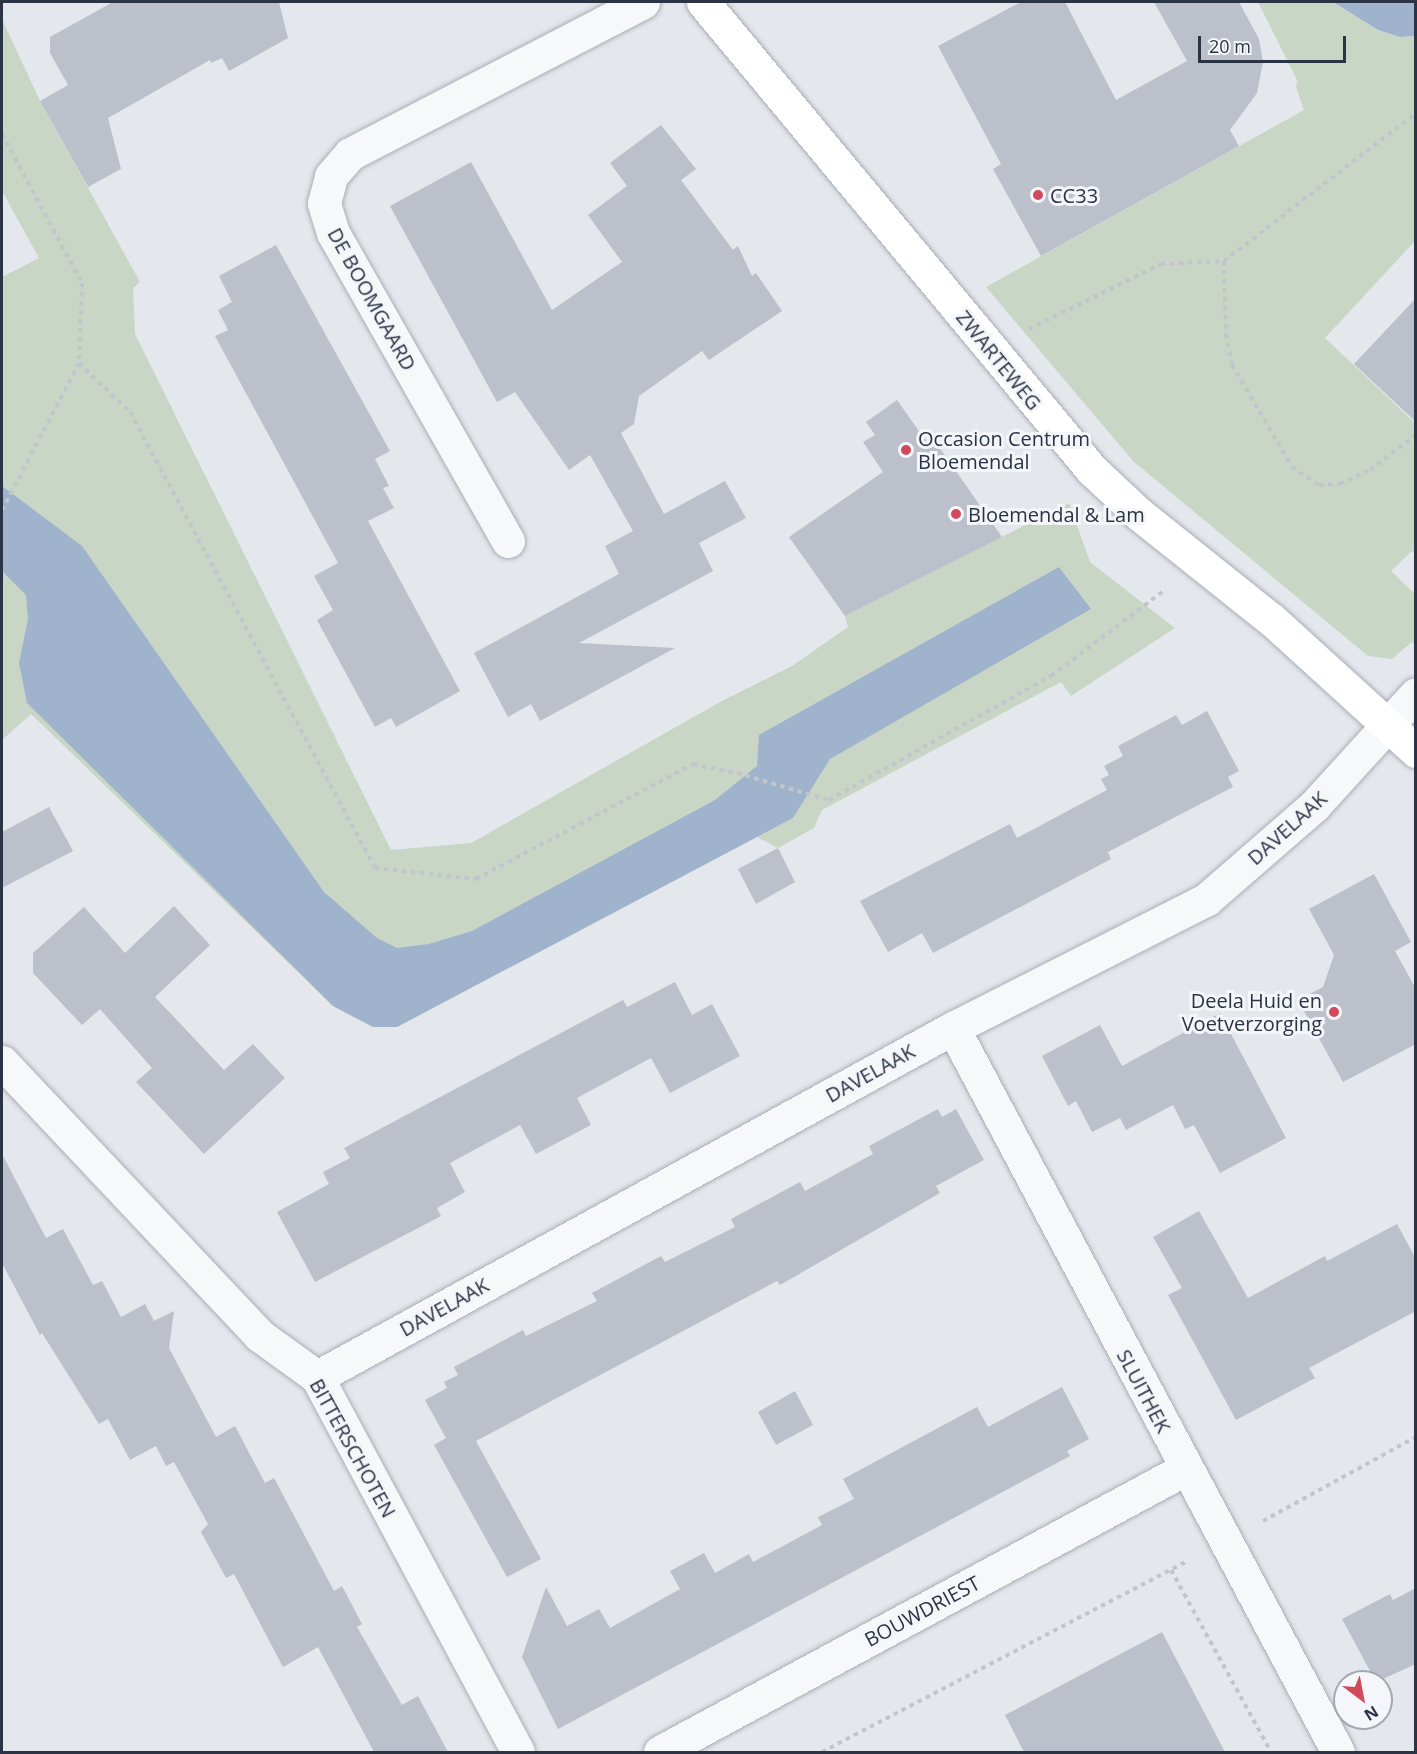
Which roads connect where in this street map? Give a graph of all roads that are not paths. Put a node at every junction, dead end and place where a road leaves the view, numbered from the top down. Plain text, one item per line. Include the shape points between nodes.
1 (643, 2) edge
2 (703, 2) edge
3 (508, 541) dead end
4 (1416, 694) edge
5 (1388, 725) junction
6 (1416, 751) edge
7 (953, 1028) junction
8 (2, 1062) edge
9 (317, 1377) junction
10 (1185, 1469) junction
11 (518, 1752) edge
12 (660, 1752) edge
13 (1338, 1752) edge

1 - 3 street, DE BOOMGAARD via 350,154 331,176 326,194 324,203 333,233
2 - 5 street, ZWARTEWEG via 1092,470 1200,564 1272,620
4 - 5 street, DAVELAAK
5 - 6 street, ZWARTEWEG
5 - 7 street, DAVELAAK via 1314,806 1207,900
7 - 9 street, DAVELAAK
7 - 10 street, SLUITHEK
8 - 9 street, BITTERSCHOTEN via 259,1335
9 - 11 street, BITTERSCHOTEN
10 - 12 street, BOUWDRIEST
10 - 13 street, SLUITHEK

